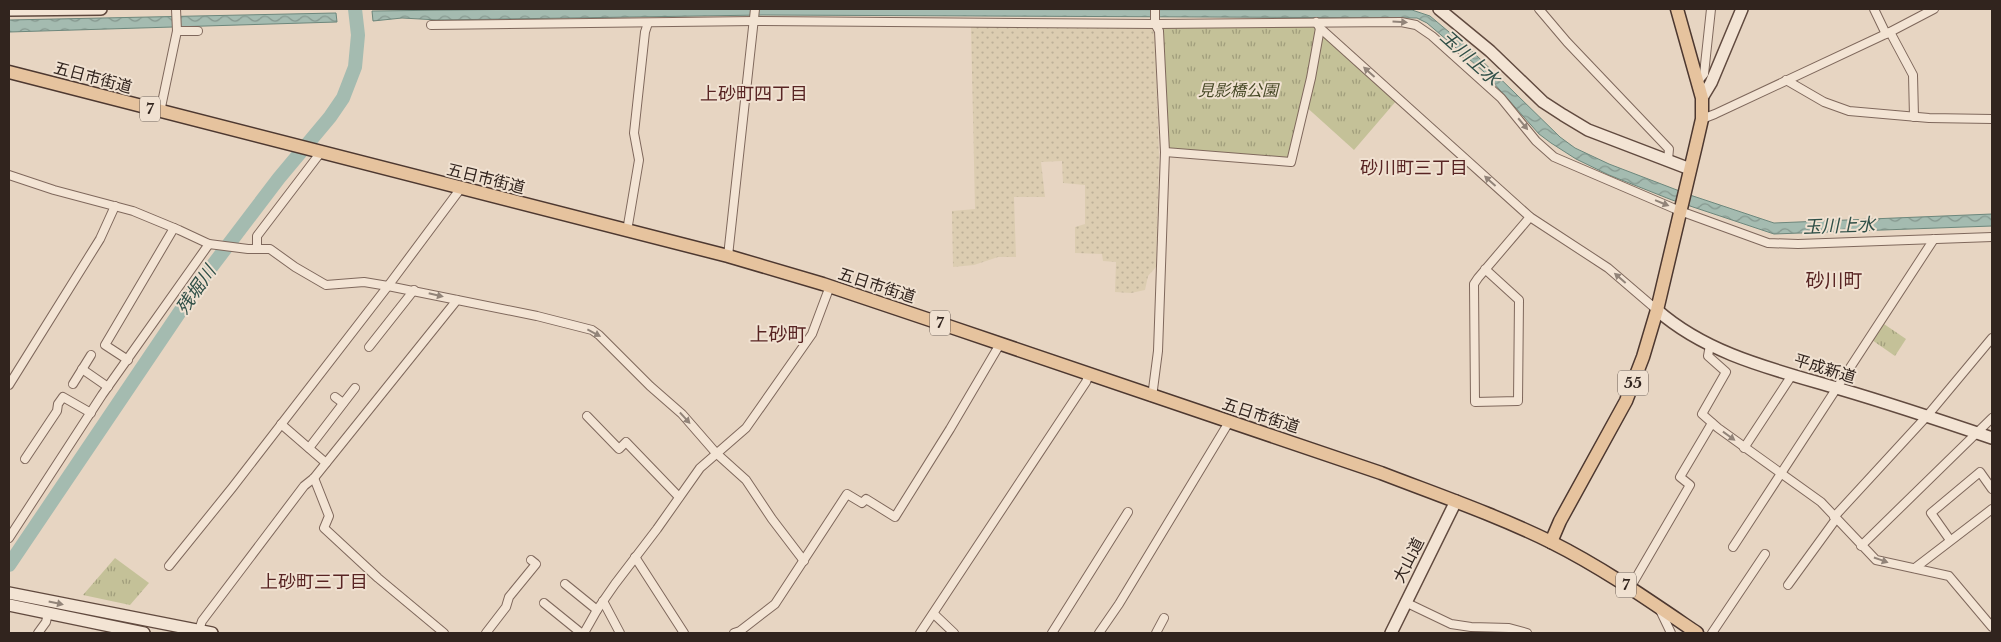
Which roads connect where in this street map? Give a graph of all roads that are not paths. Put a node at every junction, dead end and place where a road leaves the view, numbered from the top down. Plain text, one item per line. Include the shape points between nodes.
1 (36, 9) edge
2 (101, 9) edge
3 (1155, 9) edge
4 (1439, 9) edge
5 (1539, 9) edge
6 (1677, 9) edge
7 (1711, 9) edge
8 (1742, 9) edge
9 (1874, 9) edge
10 (1934, 9) edge
11 (9, 10) edge
12 (176, 12) edge
13 (755, 16) edge
14 (1155, 21) junction
15 (648, 23) junction
16 (431, 25) dead end
17 (1318, 25) junction
18 (177, 29) junction
19 (198, 31) dead end
20 (1888, 33) junction
21 (9, 72) edge
22 (1786, 80) junction
23 (1698, 81) junction
24 (1702, 98) junction
25 (160, 112) junction
26 (1914, 117) junction
27 (1702, 118) junction
28 (1992, 120) edge
29 (318, 151) junction
30 (1165, 152) junction
31 (1668, 160) junction
32 (1689, 174) junction
33 (9, 175) edge
34 (461, 188) junction
35 (116, 206) junction
36 (1681, 208) junction
37 (1530, 217) junction
38 (174, 228) junction
39 (627, 231) junction
40 (1992, 237) edge
41 (1934, 238) junction
42 (212, 244) junction
43 (257, 248) junction
44 (728, 256) junction
45 (1486, 270) junction
46 (388, 286) junction
47 (830, 286) junction
48 (414, 290) junction
49 (458, 300) junction
50 (1657, 310) junction
51 (1992, 338) edge
52 (1000, 344) junction
53 (1710, 346) junction
54 (369, 348) dead end
55 (92, 355) dead end
56 (128, 360) junction
57 (82, 369) junction
58 (1089, 374) junction
59 (1792, 375) junction
60 (73, 384) dead end
61 (9, 385) edge
62 (108, 387) junction
63 (354, 388) dead end
64 (1838, 388) junction
65 (335, 396) dead end
66 (1152, 397) junction
67 (343, 403) junction
68 (91, 413) junction
69 (588, 416) dead end
70 (1927, 416) junction
71 (1992, 418) edge
72 (1229, 422) junction
73 (1712, 423) junction
74 (280, 424) junction
75 (1978, 433) junction
76 (1992, 438) edge
77 (309, 448) junction
78 (1744, 448) junction
79 (716, 453) junction
80 (25, 459) dead end
81 (326, 463) junction
82 (1782, 474) junction
83 (314, 478) junction
84 (1992, 488) edge
85 (679, 497) junction
86 (1456, 501) junction
87 (1992, 510) edge
88 (1128, 512) dead end
89 (1835, 518) junction
90 (9, 538) edge
91 (1950, 540) junction
92 (1551, 542) junction
93 (1862, 546) junction
94 (1733, 547) dead end
95 (1765, 554) dead end
96 (635, 557) junction
97 (531, 560) dead end
98 (804, 561) junction
99 (169, 566) dead end
100 (1915, 568) junction
101 (565, 584) dead end
102 (1788, 585) dead end
103 (1630, 588) junction
104 (9, 593) edge
105 (603, 601) junction
106 (1405, 602) junction
107 (544, 603) dead end
108 (9, 605) edge
109 (1658, 607) junction
110 (596, 610) junction
111 (98, 611) junction
112 (48, 613) junction
113 (934, 614) junction
114 (1164, 618) dead end
115 (97, 624) junction
116 (1992, 627) edge
117 (1470, 630) edge
118 (192, 631) edge
119 (739, 632) edge
120 (38, 633) edge
121 (144, 633) edge
122 (212, 633) edge
123 (444, 633) edge
124 (486, 633) edge
125 (582, 633) edge
126 (620, 633) edge
127 (684, 633) edge
128 (920, 633) edge
129 (954, 633) edge
130 (1052, 633) edge
131 (1099, 633) edge
132 (1156, 633) edge
133 (1391, 633) edge
134 (1527, 633) edge
135 (1671, 633) edge
136 (1697, 633) edge
137 (1712, 633) edge

1 - 2 street
1 - 11 street
3 - 14 street
4 - 31 street via 1490,51 1543,102 1588,130
5 - 31 street via 1668,149
6 - 23 main road, 55
7 - 23 street via 1704,74
8 - 24 street
9 - 20 street
10 - 20 street
12 - 18 street
13 - 14 street
13 - 15 street
13 - 44 street
14 - 17 street
14 - 30 street via 1159,31
15 - 16 street
15 - 39 street via 634,133 638,160
17 - 30 street via 1311,78 1291,162
17 -> 36 street via 1401,22 1416,25 1501,98 1536,141 1554,157
37 -> 17 street
18 - 19 street
18 - 25 street
20 - 22 street
20 - 26 street via 1913,75
21 - 25 main road, 五日市街道 / 7
22 - 26 street via 1824,102 1849,111
22 - 27 street
23 - 24 main road, 55
24 - 27 main road, 55
25 - 29 main road, 五日市街道 / 7
26 - 28 street
27 - 32 main road, 55
29 - 34 main road, 五日市街道 / 7
29 - 43 street via 256,236
30 - 66 street via 1158,351
31 - 32 street
32 - 36 main road, 55
33 - 35 street
34 - 39 main road, 五日市街道 / 7
34 - 46 street
35 - 38 street
35 - 61 street via 95,247
36 - 41 street via 1768,243
36 - 50 main road, 55
37 - 45 street
50 -> 37 street via 1608,268
38 - 42 street
38 - 56 street via 105,344
39 - 44 main road, 五日市街道 / 7
40 - 41 street
41 - 64 street
42 - 43 street
42 - 56 street
43 - 46 street via 270,249 326,285 364,282
44 - 47 main road, 五日市街道 / 7 via 742,264
45 - 45 street via 1519,300 1518,402 1475,402 1474,284
46 - 48 street
46 - 74 street
47 - 52 main road, 五日市街道 / 7
47 - 79 street via 812,334 746,428
48 -> 49 street
48 - 54 street
49 -> 79 street via 592,330 682,414
49 - 81 street
50 - 53 street, 平成新道 via 1667,320
50 - 92 main road, 55 via 1626,402
51 - 70 street
52 - 58 main road, 五日市街道 / 7
52 - 98 street via 895,517 866,499 862,503 847,494
53 - 59 street, 平成新道
53 - 73 street via 1708,356 1726,372 1702,412
55 - 57 street
56 - 62 street
57 - 60 street
57 - 62 street
58 - 66 main road, 五日市街道 / 7
58 - 113 street
59 - 64 street, 平成新道
59 - 78 street
62 - 68 street
63 - 67 street
64 - 70 street, 平成新道
64 - 82 street
65 - 67 street
66 - 72 main road, 五日市街道 / 7
67 - 77 street
68 - 80 street via 63,397
68 - 90 street
69 - 85 street via 619,449 626,442
70 - 75 street, 平成新道
70 - 89 street
71 - 75 street
72 - 86 main road, 五日市街道 / 7
72 - 131 street
73 -> 78 street
73 - 103 street via 1680,478 1690,485
74 - 77 street
74 - 99 street
75 - 76 street, 平成新道
75 - 93 street
77 - 81 street
78 - 82 street
79 - 85 street via 700,468
79 - 98 street via 746,480
81 - 83 street
82 - 89 street via 1821,502
82 - 94 street
83 - 118 street via 304,486
83 - 123 street via 329,516 324,528
84 - 91 street via 1980,472 1931,513
85 - 96 street
86 - 92 main road, 五日市街道 / 7
86 - 106 street, 大山道
87 - 91 street
88 - 130 street
89 - 93 street
89 - 102 street
91 - 100 street
92 - 103 main road, 五日市街道 / 7
93 -> 100 street via 1876,560
95 - 137 street
96 - 105 street
96 - 127 street
97 - 124 street via 536,564
98 - 119 street via 775,604
100 - 116 street via 1949,576
101 - 110 street
103 - 109 main road, 五日市街道 / 7
104 -> 111 street
105 - 110 street
105 - 126 street
106 - 117 street
106 - 133 street, 大山道
107 - 125 street
108 - 112 street
109 - 135 street
109 - 136 main road, 五日市街道 / 7
110 - 125 street
111 - 115 street via 93,614
111 - 118 street
112 - 115 street
112 - 120 street
113 - 128 street
113 - 129 street
114 - 132 street
115 - 121 street
117 - 134 street via 1510,628
118 - 122 street

